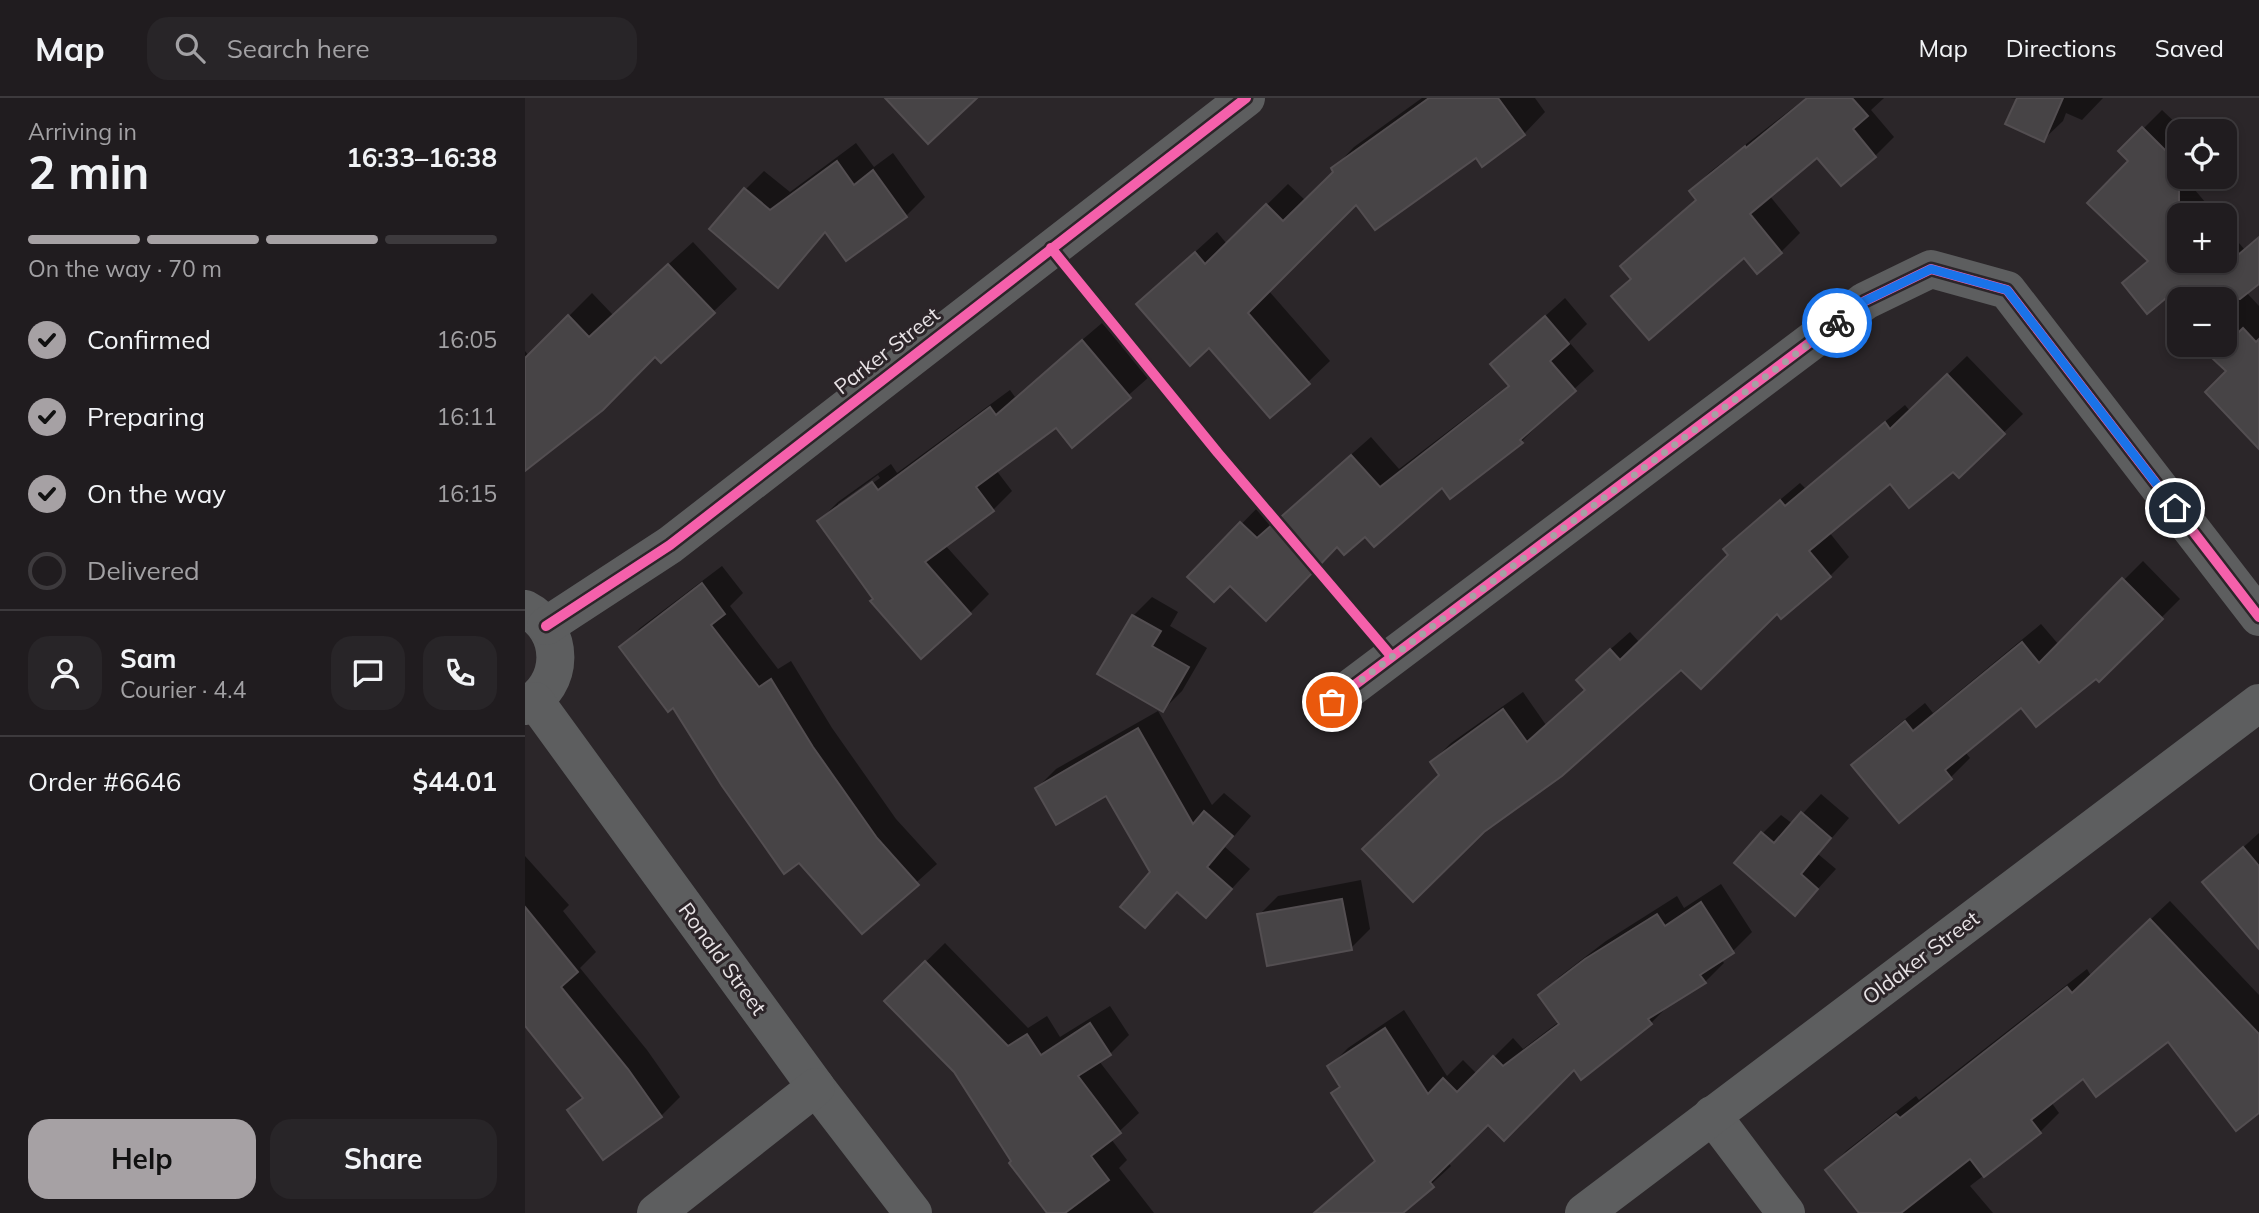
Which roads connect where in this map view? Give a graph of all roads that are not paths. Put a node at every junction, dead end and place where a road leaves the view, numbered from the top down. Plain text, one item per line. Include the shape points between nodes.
1 (1245, 98) edge
2 (2259, 617) edge
3 (536, 618) edge
4 (1332, 702) dead end
5 (530, 703) edge
6 (2256, 712) edge
7 (816, 1087) junction
8 (1711, 1115) junction
9 (656, 1213) edge
10 (913, 1213) edge
11 (1584, 1213) edge
12 (1786, 1213) edge

1 - 3 street, Parker Street via 670,545
2 - 4 street via 2007,290 1931,269 1865,301
3 - 5 street via 554,641 557,658 546,689
5 - 7 street, Ronald Street
6 - 8 street, Oldaker Street
7 - 9 street
7 - 10 street, Ronald Street
8 - 11 street, Oldaker Street
8 - 12 street

